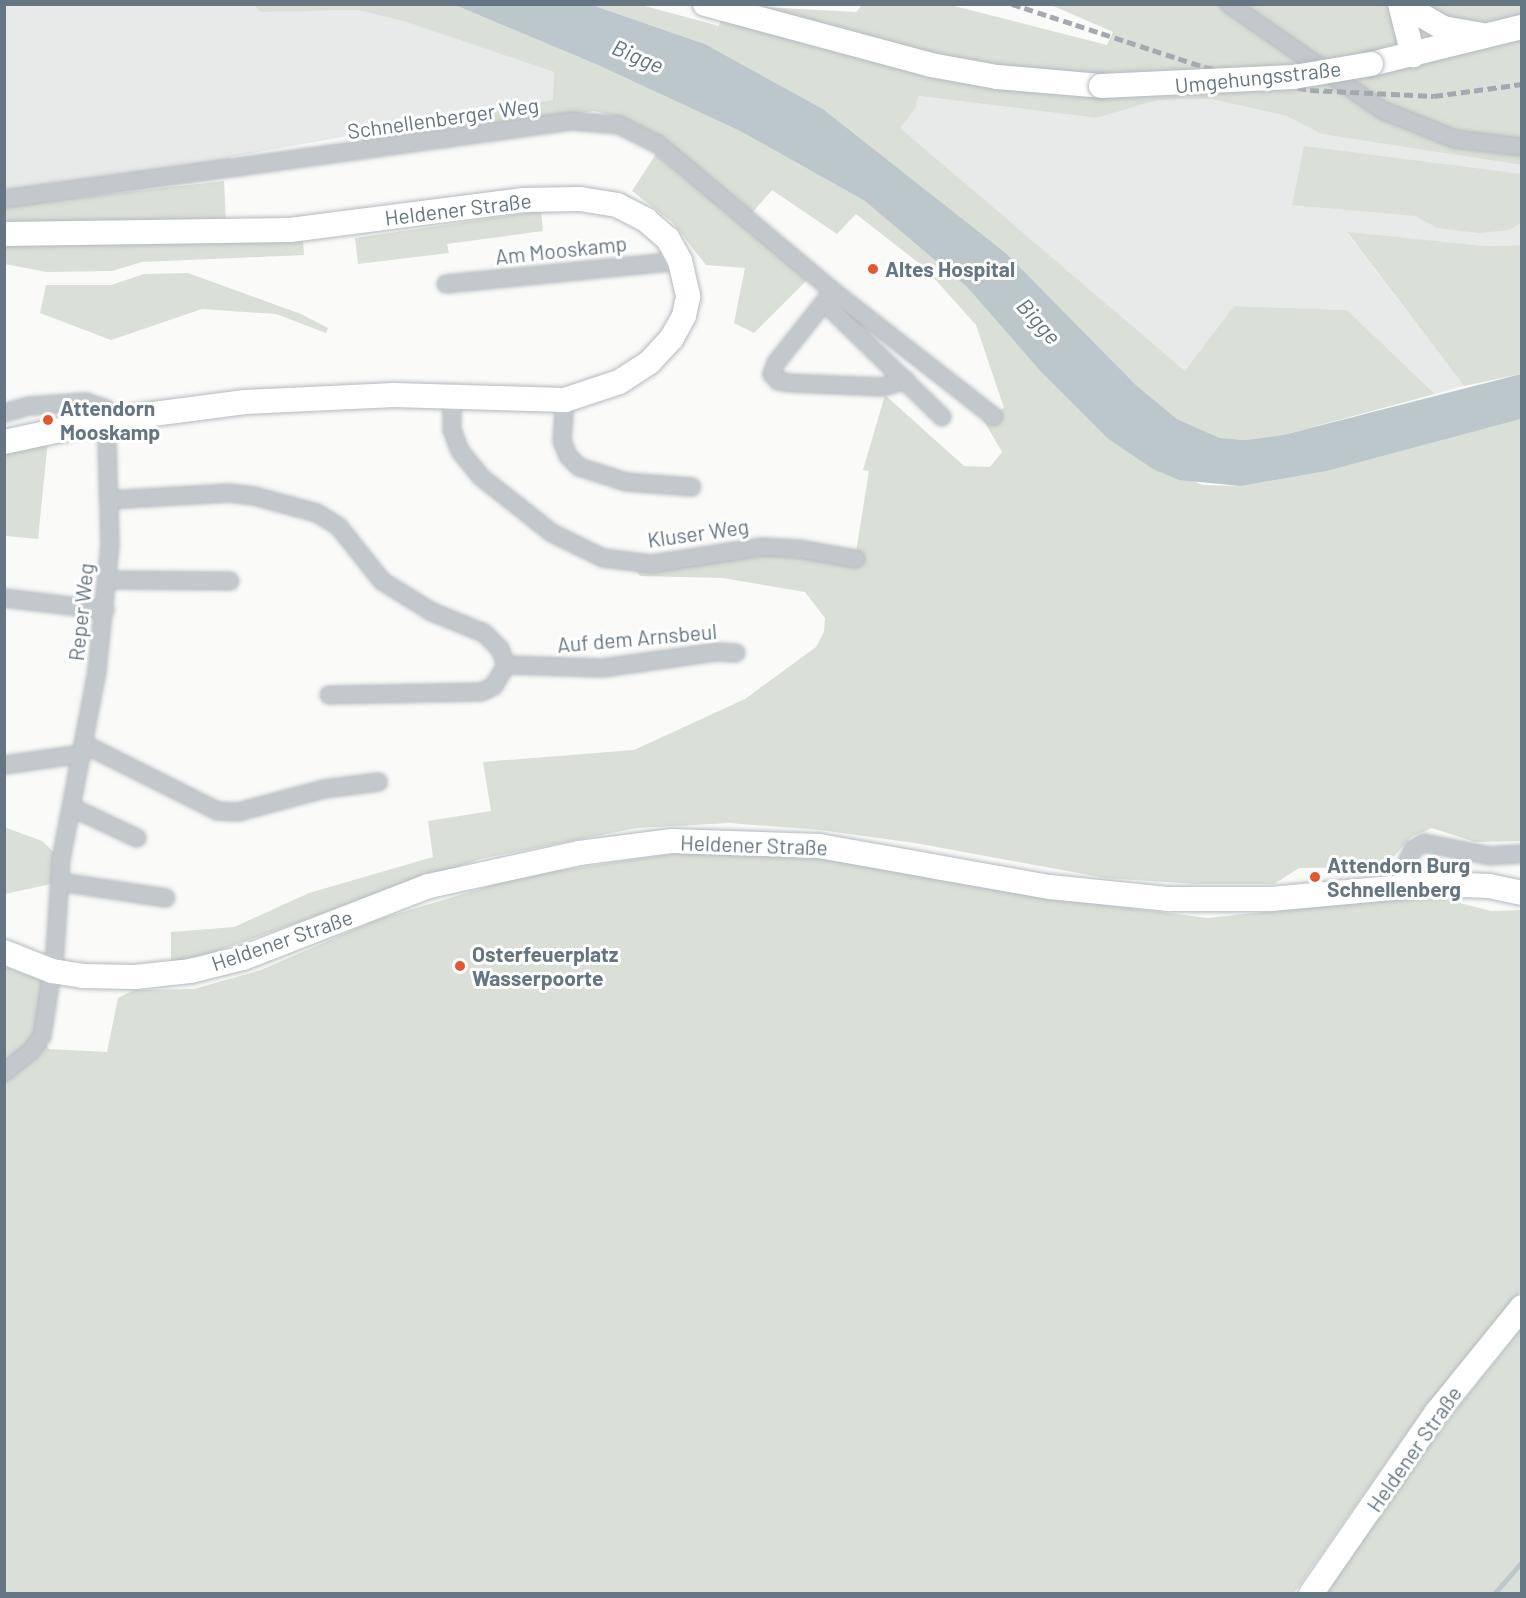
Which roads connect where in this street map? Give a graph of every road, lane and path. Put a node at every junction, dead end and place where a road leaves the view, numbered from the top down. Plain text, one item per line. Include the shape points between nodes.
1 (705, 4) edge
2 (1229, 4) edge
3 (1401, 4) edge
4 (1521, 27) edge
5 (1483, 36) junction
6 (1413, 55) junction
7 (1521, 147) edge
8 (4, 199) edge
9 (4, 234) edge
10 (680, 261) junction
11 (446, 284) dead end
12 (829, 298) junction
13 (906, 380) junction
14 (452, 397) junction
15 (564, 400) junction
16 (4, 413) edge
17 (942, 417) dead end
18 (994, 417) dead end
19 (106, 420) junction
20 (4, 442) edge
21 (692, 487) dead end
22 (109, 500) junction
23 (855, 559) dead end
24 (109, 580) junction
25 (230, 581) dead end
26 (4, 598) edge
27 (105, 610) junction
28 (736, 653) dead end
29 (506, 665) junction
30 (329, 695) dead end
31 (83, 749) junction
32 (4, 765) edge
33 (379, 782) dead end
34 (71, 807) junction
35 (137, 838) dead end
36 (1521, 854) edge
37 (60, 882) junction
38 (1406, 886) junction
39 (1521, 892) edge
40 (166, 898) dead end
41 (4, 952) edge
42 (52, 971) junction
43 (4, 1073) edge
44 (1521, 1307) edge
45 (1311, 1593) edge

1 - 6 main road, Umgehungsstraße, bridge via 931,65 1101,86 1294,77
2 - 7 street via 1382,110 1455,138
3 - 5 main road via 1443,28
3 - 6 main road
4 - 5 main road, Umgehungsstraße
5 - 6 main road, Umgehungsstraße
8 - 12 street, Schnellenberger Weg via 593,120 619,125 660,145
9 - 10 main road, Heldener Straße via 290,230 524,201 580,199 617,205 645,220 668,239
10 - 11 street, Am Mooskamp
10 - 15 main road, Heldener Straße via 688,297 684,316 672,338 650,362 619,382
12 - 13 street, Schnellenberger Weg
12 - 13 street via 776,363 772,374 778,381 883,387
12 - 18 street, Schnellenberger Weg
13 - 17 street, Schnellenberger Weg
14 - 15 main road, Heldener Straße
14 - 19 main road, Heldener Straße via 394,395 256,401
14 - 23 street, Kluser Weg via 452,430 460,451 481,477 552,534 603,558 652,564 762,547
15 - 21 street via 562,441 568,456 579,467 626,482
16 - 19 street via 29,406 86,402 102,406
19 - 20 main road, Heldener Straße
19 - 22 street, Reper Weg
22 - 24 street, Reper Weg
22 - 29 street via 229,494 254,496 316,513 339,527 382,581 432,612 484,633 500,649
24 - 25 street
24 - 27 street, Reper Weg
26 - 27 street
27 - 31 street, Reper Weg
28 - 29 street, Auf dem Arnsbeul via 602,668
29 - 30 street via 494,686 481,692
31 - 32 street
31 - 33 street via 217,811 238,812 324,789
31 - 34 street, Reper Weg
34 - 35 street
34 - 37 street, Reper Weg
36 - 38 street via 1490,856 1424,843 1413,849 1407,862
37 - 40 street
37 - 42 street, Reper Weg
38 - 39 main road, Heldener Straße via 1465,885
38 - 42 main road, Heldener Straße via 1271,899 1169,899 1050,887 819,846 672,841 579,853 429,886 243,958 190,971 135,977
41 - 42 main road, Heldener Straße
42 - 43 street, Reper Weg via 42,1036 32,1050
44 - 45 main road, Heldener Straße via 1437,1412

